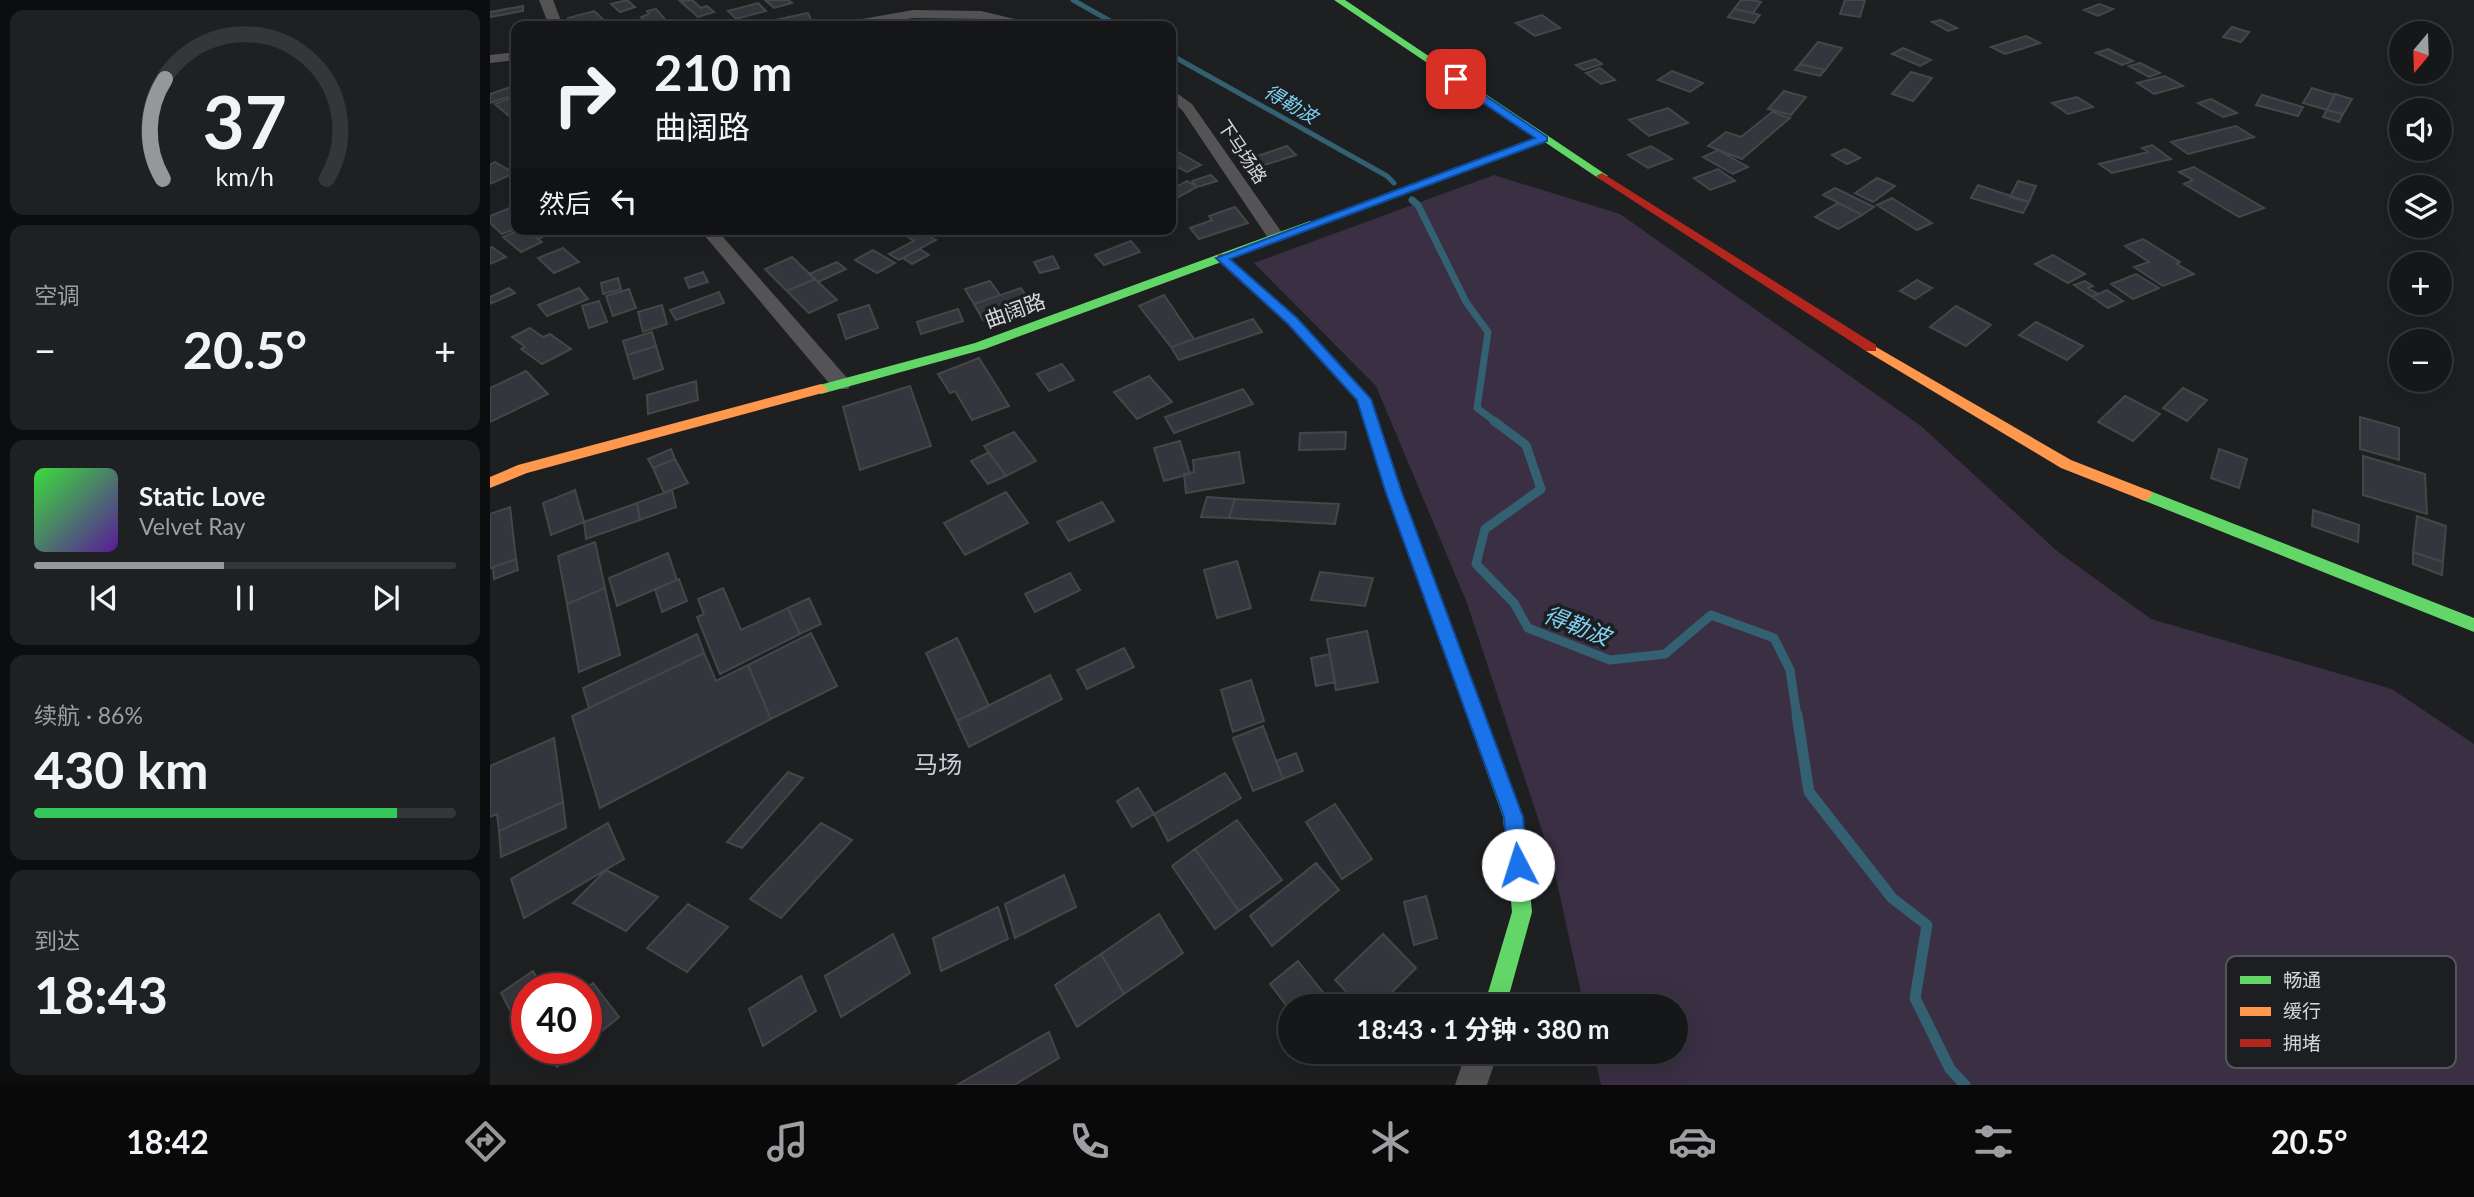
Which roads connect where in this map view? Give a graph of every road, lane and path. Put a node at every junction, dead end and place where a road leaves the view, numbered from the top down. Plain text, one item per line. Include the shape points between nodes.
1 (546, 0) edge
2 (1339, 0) edge
3 (554, 21) edge
4 (871, 21) edge
5 (1006, 21) edge
6 (511, 57) edge
7 (490, 59) edge
8 (1176, 97) edge
9 (1543, 139) junction
10 (712, 235) edge
11 (1276, 237) junction
12 (1222, 258) junction
13 (841, 384) junction
14 (490, 483) edge
15 (2474, 625) edge
16 (1498, 994) edge
17 (1478, 1064) edge
18 (1471, 1085) edge

1 - 3 street
2 - 9 street
4 - 5 street via 913,13 981,15
6 - 7 street
8 - 11 street, 下马场路
9 - 11 street, 曲阔路
9 - 15 street via 1816,315 2066,464
10 - 13 street
11 - 12 street, 曲阔路
12 - 13 street, 曲阔路 via 980,346
12 - 16 street via 1292,321 1364,399 1513,817 1522,912
13 - 14 street, 曲阔路 via 523,469
17 - 18 street

